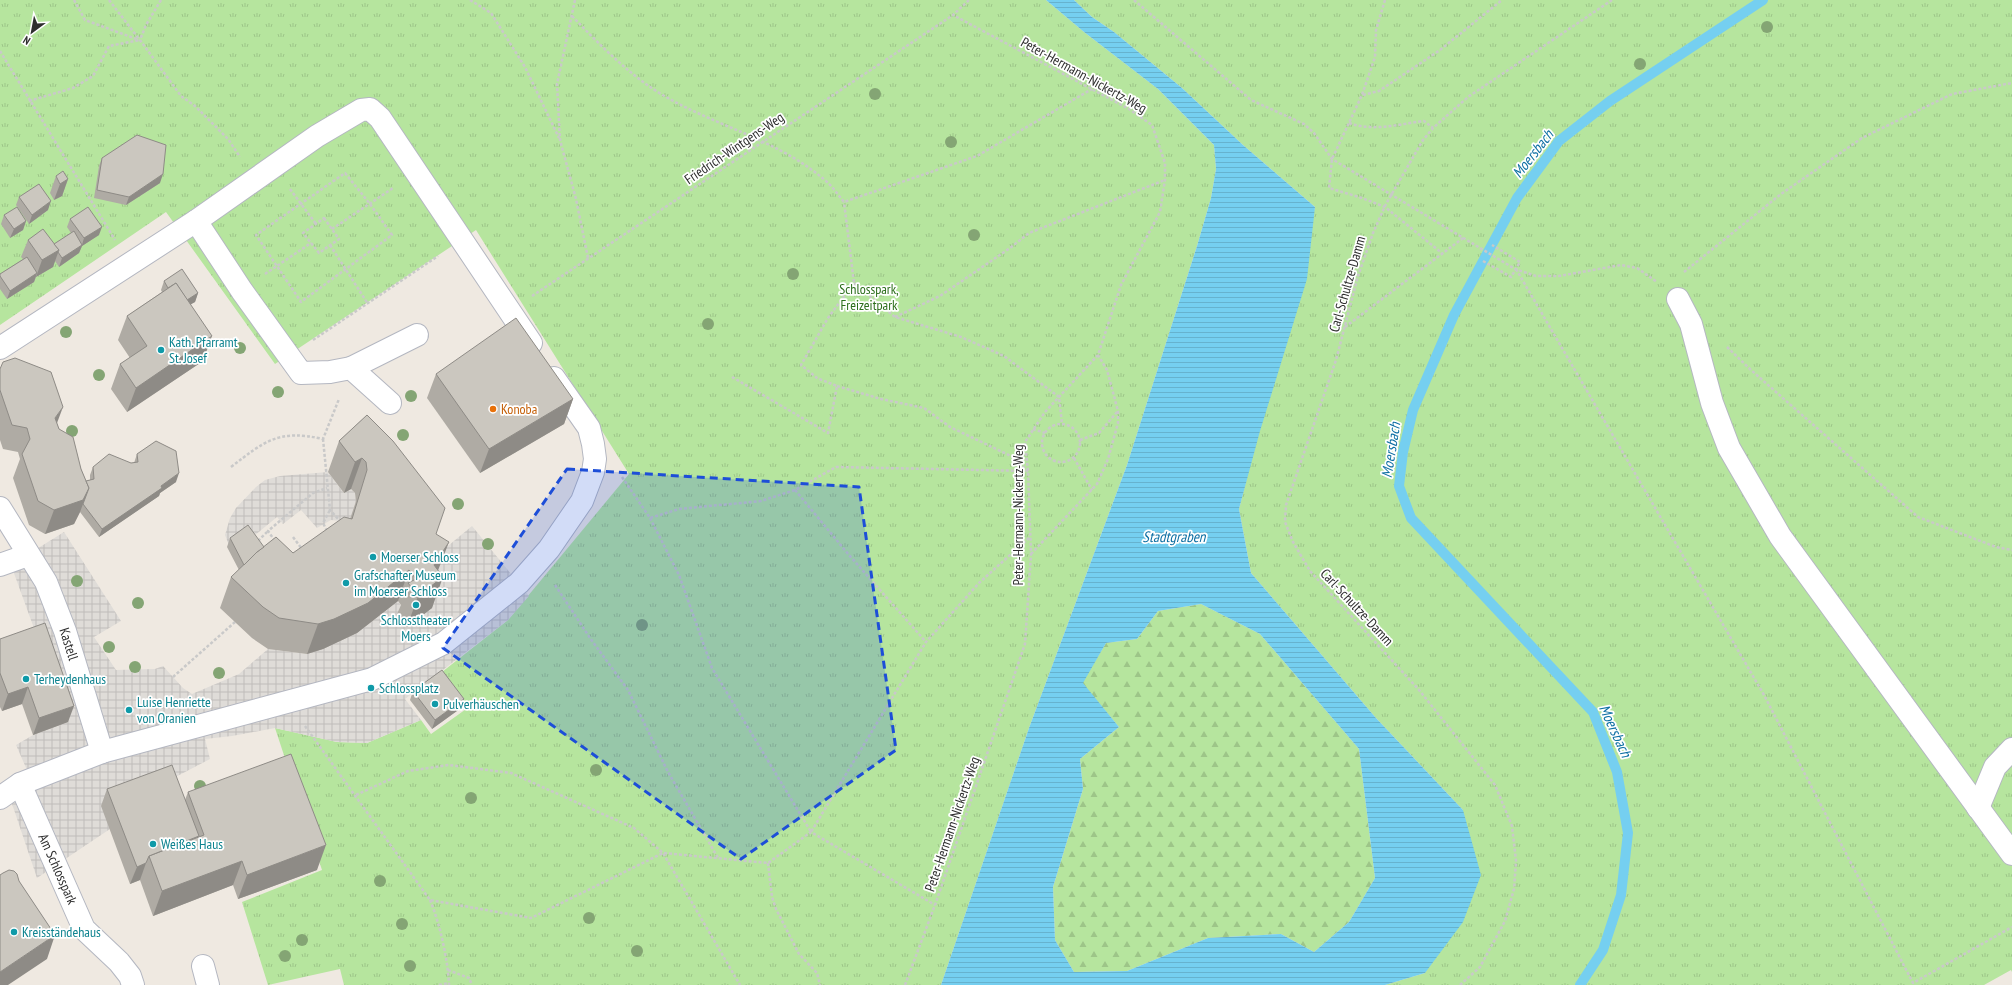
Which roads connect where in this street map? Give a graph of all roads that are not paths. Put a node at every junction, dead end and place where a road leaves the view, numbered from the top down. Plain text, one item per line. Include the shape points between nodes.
1 (196, 221) junction
2 (1678, 299) dead end
3 (417, 335) dead end
4 (0, 348) edge
5 (351, 368) junction
6 (390, 403) dead end
7 (0, 508) edge
8 (28, 555) junction
9 (0, 565) edge
10 (2012, 749) edge
11 (102, 752) junction
12 (20, 784) junction
13 (0, 798) edge
14 (1978, 808) junction
15 (2012, 854) edge
16 (131, 980) edge

1 - 4 street
1 - 5 street via 301,373
1 - 11 street via 317,136 360,110 370,109 380,118 589,428 594,444 593,472 582,501 541,558 519,583 444,644 372,679
2 - 14 street via 1691,324 1712,403 1729,448 1780,536
3 - 5 street
5 - 6 street
7 - 8 street, Kastell
8 - 9 street
8 - 11 street, Kastell via 46,582 65,631
10 - 14 street via 1996,767
11 - 12 street
12 - 13 street
12 - 16 street, Am Schlosspark via 84,929 119,962
14 - 15 street

